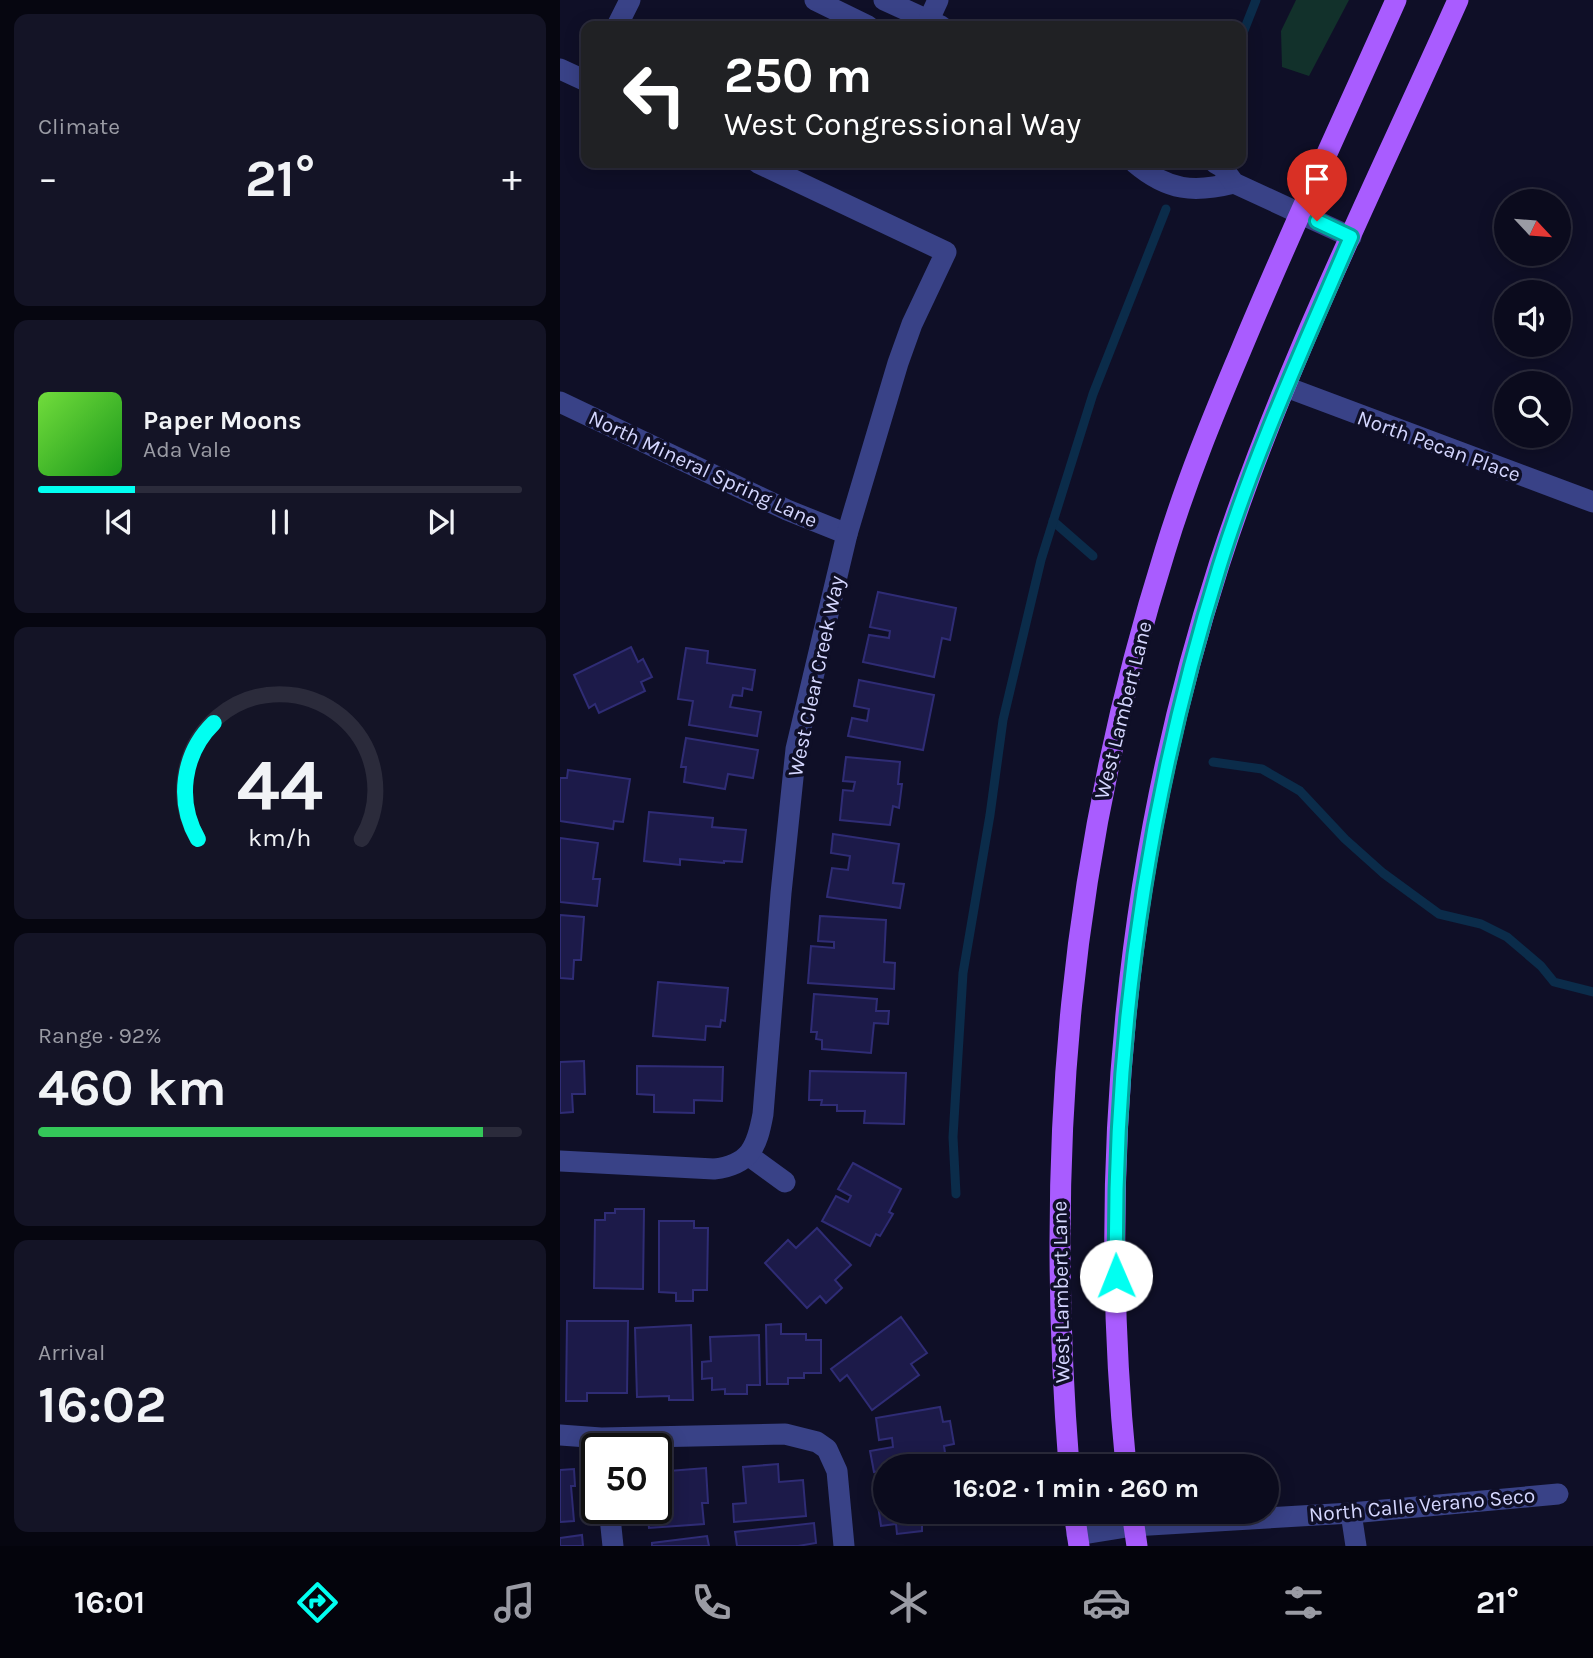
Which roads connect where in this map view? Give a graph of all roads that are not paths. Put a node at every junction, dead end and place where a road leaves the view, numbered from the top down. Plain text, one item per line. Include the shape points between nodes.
1 (629, 0) edge
2 (815, 0) edge
3 (884, 0) edge
4 (938, 0) edge
5 (1396, 0) edge
6 (1458, 0) edge
7 (619, 21) edge
8 (858, 21) edge
9 (926, 21) edge
10 (933, 21) edge
11 (560, 69) edge
12 (581, 79) edge
13 (769, 168) edge
14 (1142, 168) edge
15 (1223, 168) edge
16 (1234, 183) junction
17 (1300, 213) junction
18 (1351, 237) junction
19 (1286, 387) junction
20 (560, 402) edge
21 (1593, 502) edge
22 (847, 534) junction
23 (748, 1155) junction
24 (560, 1161) edge
25 (785, 1182) dead end
26 (560, 1435) edge
27 (581, 1439) edge
28 (672, 1440) edge
29 (1068, 1454) edge
30 (1125, 1454) edge
31 (1558, 1494) dead end
32 (1351, 1513) junction
33 (611, 1524) edge
34 (1134, 1528) edge
35 (1078, 1540) edge
36 (613, 1546) edge
37 (844, 1546) edge
38 (1356, 1546) edge

1 - 7 street
2 - 8 street
3 - 9 street
4 - 10 street
5 - 17 main road, West Lambert Lane
6 - 18 main road
11 - 12 street
13 - 22 street, West Clear Creek Way via 946,252 898,363
14 - 16 street via 1188,189
15 - 16 street
16 - 17 street
17 - 18 street
17 - 29 main road, West Lambert Lane via 1205,436 1165,549 1114,732 1096,824 1070,999 1060,1150 1060,1302
18 - 19 main road
19 - 21 street, North Pecan Place
19 - 30 main road via 1248,481 1196,645 1170,744 1136,926 1116,1164 1116,1300
20 - 22 street, North Mineral Spring Lane
22 - 23 street, West Clear Creek Way via 796,749 763,1114 758,1138
23 - 24 street via 736,1165 714,1169
23 - 25 street
26 - 27 street
28 - 37 street via 785,1434 834,1441
31 - 32 street, North Calle Verano Seco
32 - 34 street, North Calle Verano Seco
32 - 38 street
33 - 36 street
34 - 35 street, North Calle Verano Seco

